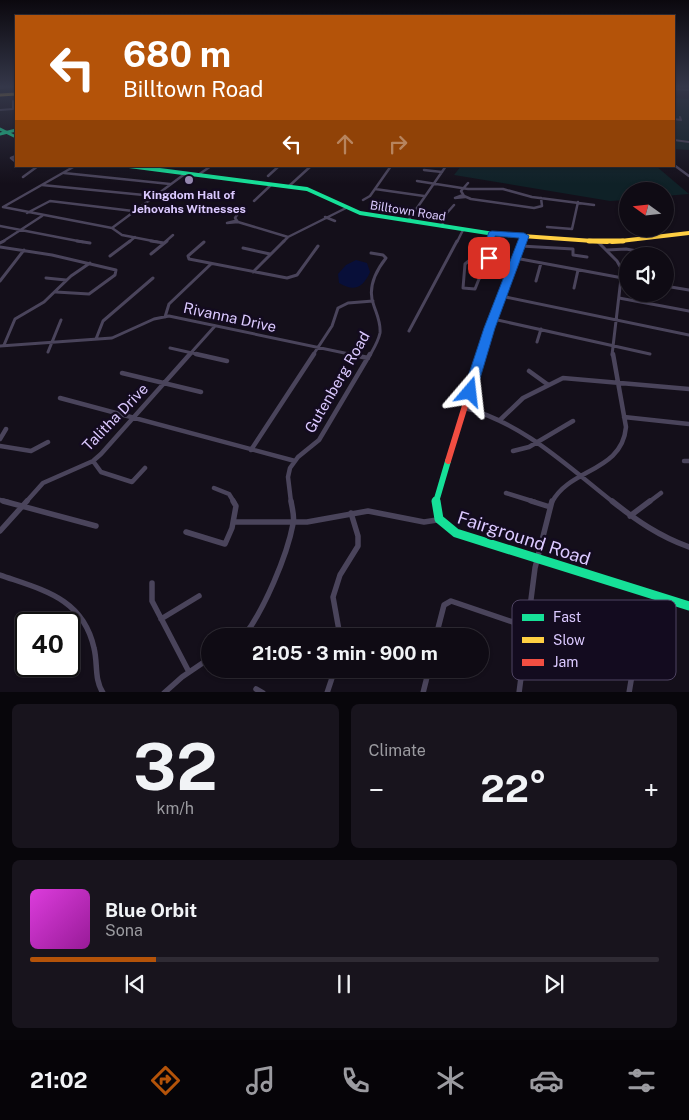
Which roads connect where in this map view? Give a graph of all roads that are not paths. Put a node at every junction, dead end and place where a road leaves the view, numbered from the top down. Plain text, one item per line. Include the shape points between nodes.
1 (0, 129) edge
2 (15, 130) edge
3 (7, 132) junction
4 (0, 134) edge
5 (15, 136) edge
6 (675, 140) edge
7 (689, 142) edge
8 (675, 166) edge
9 (37, 167) edge
10 (73, 167) edge
11 (149, 167) edge
12 (210, 167) edge
13 (278, 167) edge
14 (310, 167) edge
15 (390, 167) edge
16 (445, 167) edge
17 (424, 170) dead end
18 (64, 172) junction
19 (442, 172) junction
20 (186, 173) junction
21 (198, 175) junction
22 (268, 176) dead end
23 (689, 176) edge
24 (23, 177) dead end
25 (417, 181) dead end
26 (434, 183) junction
27 (468, 183) dead end
28 (170, 184) junction
29 (271, 184) junction
30 (42, 185) junction
31 (288, 187) junction
32 (463, 188) junction
33 (375, 189) junction
34 (154, 196) junction
35 (424, 196) junction
36 (541, 198) junction
37 (254, 200) dead end
38 (364, 200) dead end
39 (578, 202) junction
40 (454, 205) dead end
41 (594, 205) dead end
42 (401, 207) dead end
43 (346, 208) junction
44 (240, 210) dead end
45 (414, 210) junction
46 (133, 212) junction
47 (27, 213) junction
48 (43, 216) junction
49 (325, 217) junction
50 (335, 221) dead end
51 (408, 221) junction
52 (0, 226) edge
53 (442, 226) junction
54 (547, 227) dead end
55 (112, 228) junction
56 (20, 230) junction
57 (463, 230) junction
58 (689, 233) edge
59 (174, 235) dead end
60 (491, 236) junction
61 (524, 236) junction
62 (135, 237) junction
63 (288, 237) junction
64 (164, 242) junction
65 (204, 242) dead end
66 (598, 242) junction
67 (90, 243) dead end
68 (0, 244) edge
69 (318, 246) dead end
70 (521, 246) junction
71 (0, 248) edge
72 (242, 248) dead end
73 (619, 249) edge
74 (24, 250) junction
75 (607, 250) junction
76 (371, 253) dead end
77 (151, 254) dead end
78 (270, 254) junction
79 (110, 256) dead end
80 (587, 257) dead end
81 (515, 258) junction
82 (90, 263) junction
83 (541, 263) junction
84 (619, 263) edge
85 (211, 264) junction
86 (578, 270) junction
87 (253, 272) junction
88 (619, 277) edge
89 (46, 278) dead end
90 (152, 278) dead end
91 (66, 280) junction
92 (0, 281) edge
93 (536, 281) dead end
94 (574, 288) dead end
95 (674, 288) edge
96 (689, 290) edge
97 (56, 292) junction
98 (501, 296) junction
99 (619, 298) edge
100 (373, 301) junction
101 (641, 302) edge
102 (689, 311) edge
103 (165, 317) junction
104 (493, 319) junction
105 (616, 319) junction
106 (61, 320) dead end
107 (215, 326) junction
108 (541, 329) junction
109 (409, 331) dead end
110 (689, 334) edge
111 (96, 339) junction
112 (52, 342) junction
113 (537, 342) dead end
114 (613, 344) junction
115 (2, 346) edge
116 (170, 348) dead end
117 (318, 348) junction
118 (48, 352) dead end
119 (191, 353) junction
120 (650, 354) dead end
121 (368, 358) junction
122 (227, 362) dead end
123 (529, 371) dead end
124 (122, 373) dead end
125 (616, 382) junction
126 (164, 383) junction
127 (547, 384) junction
128 (689, 389) edge
129 (201, 392) dead end
130 (60, 398) dead end
131 (465, 408) junction
132 (624, 417) junction
133 (133, 418) junction
134 (501, 419) junction
135 (574, 421) dead end
136 (689, 424) edge
137 (6, 429) dead end
138 (0, 439) edge
139 (48, 442) dead end
140 (537, 442) junction
141 (0, 446) edge
142 (252, 450) junction
143 (513, 451) dead end
144 (93, 461) junction
145 (295, 461) junction
146 (145, 468) dead end
147 (581, 477) junction
148 (214, 488) dead end
149 (506, 493) dead end
150 (661, 493) dead end
151 (0, 500) edge
152 (22, 506) junction
153 (550, 508) junction
154 (351, 513) junction
155 (630, 516) junction
156 (437, 520) junction
157 (234, 522) junction
158 (294, 522) junction
159 (96, 526) dead end
160 (0, 531) edge
161 (186, 532) dead end
162 (689, 547) edge
163 (537, 558) junction
164 (0, 576) edge
165 (152, 583) dead end
166 (199, 596) dead end
167 (531, 600) edge
168 (670, 600) edge
169 (448, 601) joint
170 (676, 602) edge
171 (689, 606) edge
172 (161, 619) junction
173 (512, 621) edge
174 (250, 628) edge
175 (339, 628) edge
176 (438, 628) edge
177 (201, 664) edge
178 (190, 672) junction
179 (332, 678) edge
180 (426, 678) edge
181 (256, 689) dead end
182 (103, 692) edge
183 (164, 692) edge
184 (263, 692) edge
185 (327, 692) edge
186 (423, 692) edge

1 - 3 main road
2 - 3 main road
3 - 4 main road
3 - 5 main road
6 - 7 street
8 - 23 street
9 - 24 street
10 - 18 street
11 - 20 main road, Billtown Road
12 - 21 street
13 - 22 street
14 - 31 street
15 - 33 street
16 - 19 street
17 - 19 street
18 - 28 street
18 - 30 street
19 - 26 street
20 - 21 main road, Billtown Road
20 - 28 street
21 - 29 main road, Billtown Road
25 - 26 street
26 - 32 street
26 - 35 street
27 - 32 street
28 - 34 street
29 - 31 main road, Billtown Road
29 - 37 street
30 - 34 street
30 - 47 street via 3,208
31 - 43 main road, Billtown Road via 321,193
32 - 36 street via 503,189
32 - 36 street via 464,196 534,208 542,206
33 - 35 street
33 - 38 street
34 - 46 street
35 - 45 street
36 - 39 street
39 - 41 street
39 - 54 street via 572,229
40 - 53 street
42 - 45 street
43 - 49 street
43 - 51 main road, Billtown Road
44 - 63 street via 236,222
45 - 51 street
46 - 47 street via 50,201
46 - 55 street
47 - 48 street
48 - 55 street
48 - 56 street
49 - 50 street
49 - 63 street
51 - 53 main road, Billtown Road
52 - 56 street
53 - 57 main road, Billtown Road
55 - 62 street
56 - 67 street
56 - 68 street
57 - 60 main road, Billtown Road
57 - 109 street
58 - 66 main road, Billtown Road
59 - 64 street
60 - 60 street via 465,264 463,288 475,289 479,279 490,270 489,258 494,245
60 - 61 main road, Billtown Road
61 - 66 main road, Billtown Road
61 - 70 main road, Fairground Road
62 - 64 street
62 - 79 street
63 - 78 street
64 - 77 street
65 - 85 street via 188,258
66 - 75 street
69 - 87 street via 293,277
70 - 80 street via 573,250 573,255
70 - 81 main road, Fairground Road
71 - 74 street
72 - 78 street
73 - 75 street
74 - 82 street
74 - 92 street
75 - 84 street
76 - 100 street, Gutenberg Road via 386,258 373,285
78 - 87 street
81 - 83 street
81 - 98 main road, Fairground Road
82 - 91 street
82 - 97 street via 110,267 117,272 89,294
83 - 86 street
83 - 93 street
85 - 87 street
85 - 103 street via 169,304
86 - 88 street
86 - 94 street
89 - 91 street
90 - 111 street via 103,321
91 - 97 street
95 - 96 street
97 - 115 street via 15,319
98 - 104 main road, Fairground Road
98 - 105 street
99 - 105 street
100 - 117 street via 348,303 338,308 332,326
100 - 121 street, Gutenberg Road via 380,318 381,333
101 - 102 street
103 - 107 street, Rivanna Drive
103 - 111 street, Rivanna Drive via 148,321 122,335
104 - 108 street
104 - 131 main road, Fairground Road
105 - 110 street
105 - 114 street
106 - 112 street
107 - 117 street, Rivanna Drive
107 - 119 street, Talitha Drive
108 - 113 street
108 - 114 street
111 - 112 street, Rivanna Drive
112 - 115 street, Rivanna Drive
112 - 118 street
114 - 120 street
114 - 125 street
116 - 119 street
117 - 121 street, Rivanna Drive
117 - 142 street
119 - 122 street
119 - 126 street, Talitha Drive
121 - 145 street, Gutenberg Road via 319,440
123 - 127 street
124 - 126 street
125 - 127 street via 566,377
125 - 128 street
125 - 132 street
126 - 129 street
126 - 133 street, Talitha Drive
127 - 134 street via 519,401
130 - 133 street
131 - 134 street
131 - 156 main road, Fairground Road via 436,500
132 - 136 street
132 - 147 street via 626,438 618,451
133 - 142 street
133 - 144 street, Talitha Drive
134 - 140 street
135 - 140 street
137 - 138 street
139 - 141 street via 28,452
140 - 143 street
140 - 147 street
142 - 145 street
144 - 146 street via 101,472 132,482
144 - 152 street, Talitha Drive via 47,480
145 - 158 street via 288,477
147 - 153 street via 557,494
147 - 155 street
148 - 157 street via 226,492 235,501
149 - 153 street
150 - 155 street
151 - 152 street
152 - 159 street
152 - 160 street, Talitha Drive
153 - 163 street
154 - 156 street via 382,512 424,522
154 - 158 street
154 - 175 street via 358,546 340,575 333,597
155 - 162 street via 658,535
156 - 163 main road, Fairground Road via 456,533
157 - 158 street
157 - 161 street via 224,544
158 - 174 street via 284,556
163 - 167 street
163 - 168 main road, Fairground Road
164 - 182 street via 55,595 80,613 93,641 97,679
165 - 172 street via 151,599
166 - 172 street
169 - 173 street
169 - 176 street
170 - 171 main road, Fairground Road
172 - 178 street
177 - 178 street
178 - 183 street
179 - 185 street
180 - 186 street
181 - 184 street

